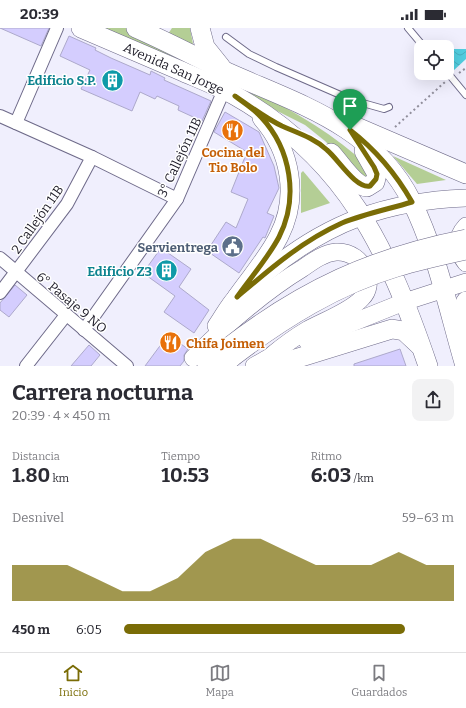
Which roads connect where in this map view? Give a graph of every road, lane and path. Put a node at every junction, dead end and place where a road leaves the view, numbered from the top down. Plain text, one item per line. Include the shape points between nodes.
1 (57, 28) edge
2 (81, 28) edge
3 (200, 28) edge
4 (408, 28) edge
5 (150, 31) edge
6 (226, 37) dead end
7 (418, 40) edge
8 (466, 68) edge
9 (454, 73) edge
10 (444, 80) edge
11 (453, 80) edge
12 (229, 86) junction
13 (466, 95) edge
14 (305, 106) junction
15 (389, 107) dead end
16 (0, 116) edge
17 (16, 122) junction
18 (281, 125) junction
19 (350, 130) junction
20 (384, 138) junction
21 (92, 157) junction
22 (466, 174) edge
23 (466, 198) edge
24 (177, 199) junction
25 (412, 202) junction
26 (362, 216) junction
27 (466, 226) edge
28 (466, 238) edge
29 (466, 251) edge
30 (0, 258) edge
31 (466, 263) edge
32 (17, 273) junction
33 (466, 282) edge
34 (442, 290) junction
35 (0, 293) edge
36 (237, 297) junction
37 (466, 301) edge
38 (404, 302) junction
39 (66, 315) junction
40 (84, 330) junction
41 (466, 343) edge
42 (229, 357) edge
43 (425, 358) edge
44 (195, 363) edge
45 (273, 363) edge
46 (26, 366) edge
47 (127, 366) edge
48 (254, 366) edge
49 (465, 366) edge

1 - 17 street
2 - 12 main road, Avenida San Jorge
3 - 12 main road via 205,48
4 - 7 lane
5 - 12 main road, Avenida San Jorge
6 - 15 lane via 249,54 352,100 384,109
8 - 9 path
10 - 20 path
11 - 13 lane
12 - 14 main road, Avenida San Jorge
12 - 18 main road, Avenida San Jorge
12 - 24 street, 3° Callejón 11B
12 - 36 main road via 261,116 276,136 284,154 290,183 289,209 283,229 272,249
14 - 19 main road, Avenida San Jorge
14 - 20 main road
16 - 17 street
17 - 21 street
18 - 19 main road via 320,143 356,182 362,186 370,186 376,179 376,171
18 - 26 main road, Avenida San Jorge via 319,158
19 - 25 main road, Avenida San Jorge via 385,162
20 - 22 main road
21 - 24 street
21 - 32 street, 2 Callejón 11B via 67,204
23 - 25 main road
24 - 40 street, 3° Callejón 11B
25 - 26 main road
25 - 34 main road, Avenida San Jorge via 429,245
26 - 36 main road via 314,237 284,257
26 - 38 main road, Avenida San Jorge via 385,258
27 - 31 main road via 460,233 458,246 459,253
28 - 42 main road, bridge via 399,254 338,278 276,311
29 - 42 main road, bridge via 397,268 341,290 285,320
30 - 32 street, 6° Pasaje 9 NO
32 - 35 street, 2 Callejón 11B
32 - 39 street, 6° Pasaje 9 NO
33 - 34 main road
34 - 38 main road
34 - 49 main road, Avenida San Jorge
36 - 44 main road
37 - 41 main road via 461,318
38 - 43 main road, Avenida San Jorge
38 - 45 main road
39 - 40 street, 6° Pasaje 9 NO
39 - 46 street
40 - 47 street, 6° Pasaje 9 NO
42 - 44 main road
43 - 45 main road via 408,333 392,329
44 - 45 main road via 254,302 310,263 336,252 347,253 360,261 368,282 363,298 303,332
45 - 48 main road

